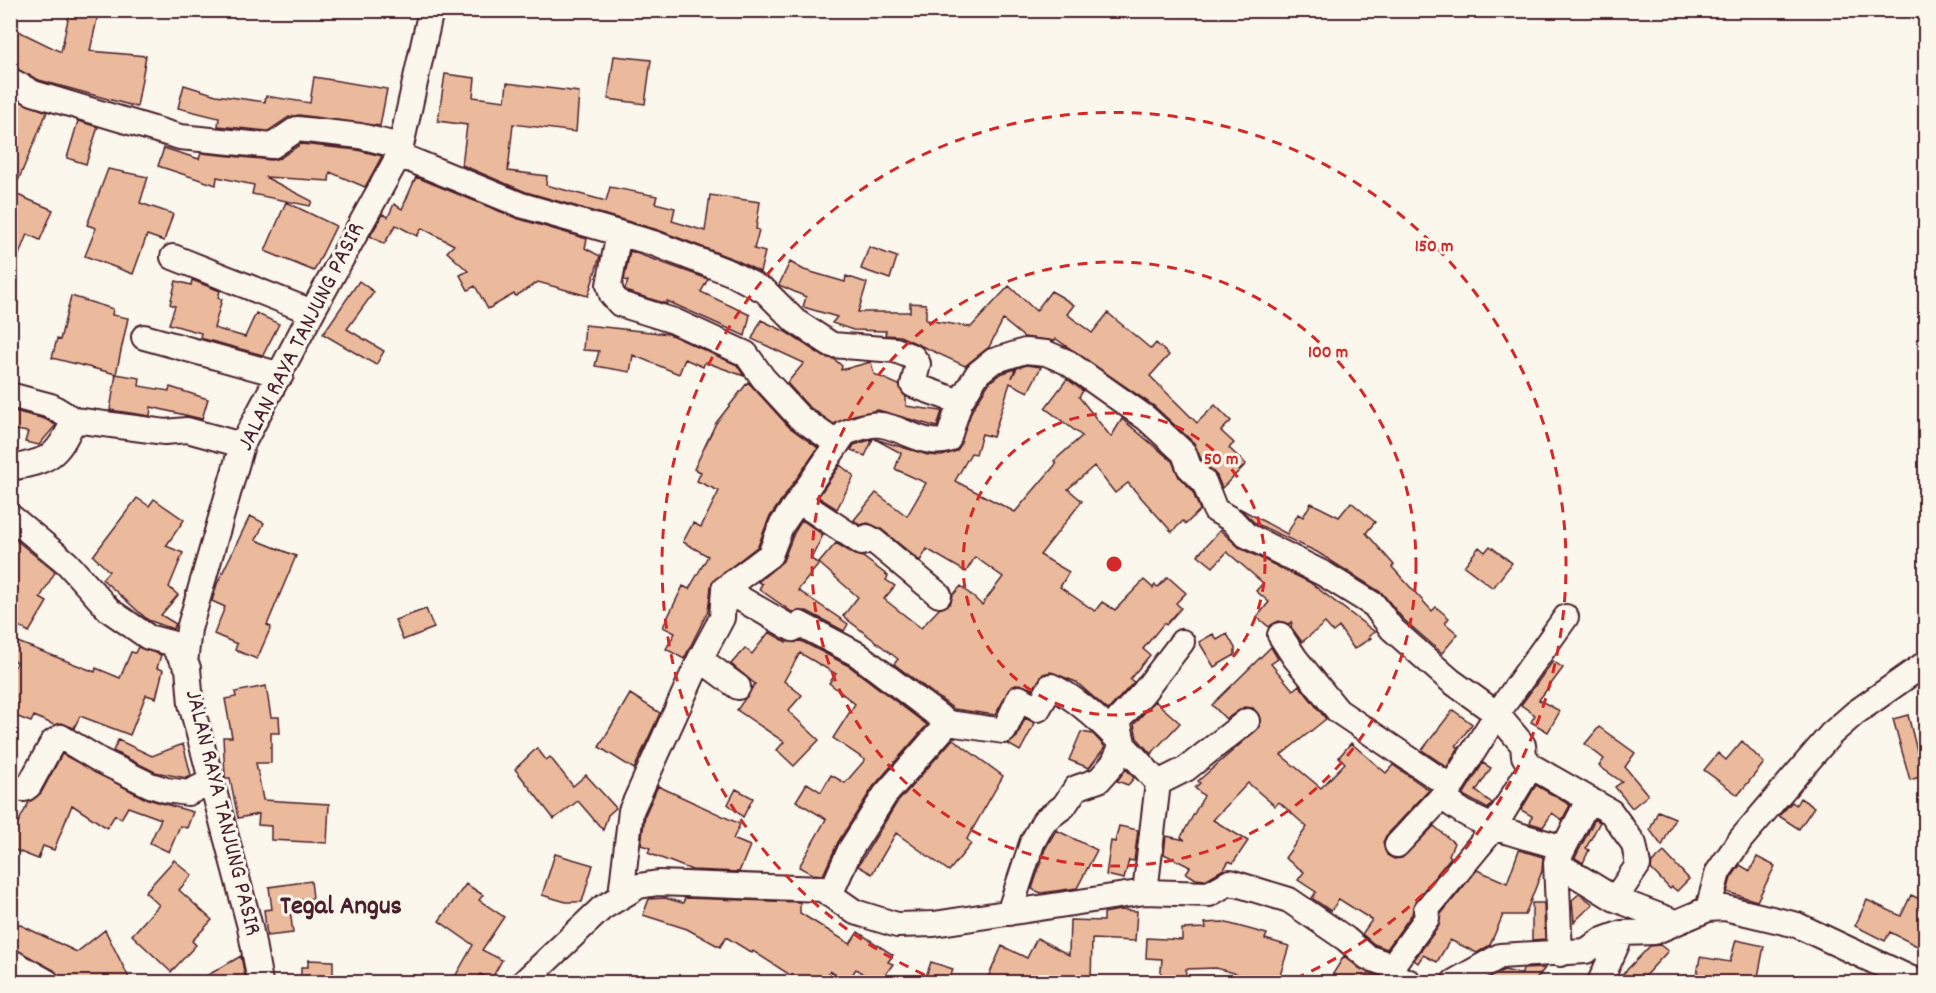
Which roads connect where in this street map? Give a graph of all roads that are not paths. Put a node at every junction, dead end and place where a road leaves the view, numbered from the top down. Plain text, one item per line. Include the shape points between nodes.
1 (430, 10) edge
2 (10, 80) edge
3 (400, 151) junction
4 (619, 233) junction
5 (173, 257) dead end
6 (312, 312) junction
7 (144, 337) dead end
8 (280, 375) junction
9 (10, 394) edge
10 (960, 402) junction
11 (74, 420) junction
12 (837, 443) junction
13 (243, 446) junction
14 (10, 468) edge
15 (800, 502) junction
16 (10, 516) edge
17 (724, 588) junction
18 (939, 595) dead end
19 (1566, 617) dead end
20 (1280, 635) dead end
21 (1182, 642) dead end
22 (700, 658) junction
23 (185, 663) junction
24 (1926, 663) edge
25 (738, 687) dead end
26 (1497, 714) junction
27 (1247, 721) dead end
28 (948, 723) junction
29 (1123, 743) junction
30 (1531, 766) junction
31 (212, 781) junction
32 (1158, 783) junction
33 (10, 788) edge
34 (1447, 792) junction
35 (1589, 799) junction
36 (1493, 829) junction
37 (1397, 845) dead end
38 (1556, 863) junction
39 (1145, 892) junction
40 (621, 895) junction
41 (830, 895) junction
42 (1616, 899) junction
43 (1708, 909) junction
44 (1009, 913) junction
45 (1675, 922) junction
46 (1622, 933) junction
47 (1560, 954) junction
48 (10, 961) edge
49 (1401, 974) edge
50 (1474, 975) edge
51 (1606, 980) edge
52 (47, 982) edge
53 (260, 982) edge
54 (524, 982) edge
55 (1454, 982) edge
56 (1918, 982) edge

1 - 3 street, JALAN RAYA TANJUNG PASIR
2 - 3 street via 33,93 180,137 272,146 297,129 360,136
3 - 4 street via 521,205
3 - 6 street, JALAN RAYA TANJUNG PASIR
4 - 10 street via 731,273 765,291 795,321 832,345 895,350 913,357 918,364 913,385
4 - 12 street via 609,285 620,304 674,321 746,354 799,417
5 - 6 street
6 - 8 street, JALAN RAYA TANJUNG PASIR
7 - 8 street
8 - 13 street, JALAN RAYA TANJUNG PASIR
9 - 11 street via 51,406
10 - 12 street via 948,440 938,443 880,425 845,433
10 - 26 street via 978,373 993,361 1025,351 1046,353 1084,372 1146,418 1184,453 1189,467 1204,482 1215,510 1246,535 1324,573 1374,605 1392,628 1450,681
11 - 13 street via 165,432 187,430
11 - 14 street via 61,448 39,463
12 - 15 street
13 - 23 street, JALAN RAYA TANJUNG PASIR via 189,628
15 - 17 street via 781,526 770,555
15 - 18 street via 862,543 867,537 874,541
16 - 23 street via 67,563 109,610 148,637 171,643
17 - 22 street via 722,618
17 - 28 street via 793,629 800,624 856,654
19 - 26 street
20 - 34 street via 1338,711
21 - 29 street via 1118,720
22 - 25 street
22 - 40 street via 631,811
23 - 31 street, JALAN RAYA TANJUNG PASIR via 191,704
24 - 43 street via 1831,734 1741,839 1718,872
26 - 30 street via 1523,745
26 - 34 street
27 - 32 street via 1186,769
28 - 29 street via 1004,731 1019,698 1038,709 1051,686 1063,691
28 - 41 street via 885,795 850,850
29 - 32 street
29 - 44 street via 1113,764 1099,780 1076,788 1064,806 1044,821 1032,843
30 - 35 street
30 - 36 street
31 - 33 street via 188,793 158,788 60,737 53,742 29,786
31 - 53 street, JALAN RAYA TANJUNG PASIR via 250,927
32 - 39 street
34 - 36 street via 1455,807
34 - 37 street
35 - 38 street
35 - 42 street via 1611,812 1638,854 1638,865
36 - 38 street via 1560,847
36 - 49 street via 1426,910 1427,918
38 - 42 street
38 - 47 street
39 - 44 street
39 - 49 street via 1209,894 1230,882 1259,889 1289,900 1367,957
40 - 41 street via 639,886 686,882 806,887 822,889
40 - 54 street via 574,932
41 - 44 street via 855,912 897,925
42 - 45 street
43 - 45 street
43 - 56 street via 1725,908 1797,925
45 - 46 street via 1654,932
46 - 47 street via 1586,951
46 - 51 street
47 - 50 street via 1500,956
48 - 52 street
50 - 55 street

